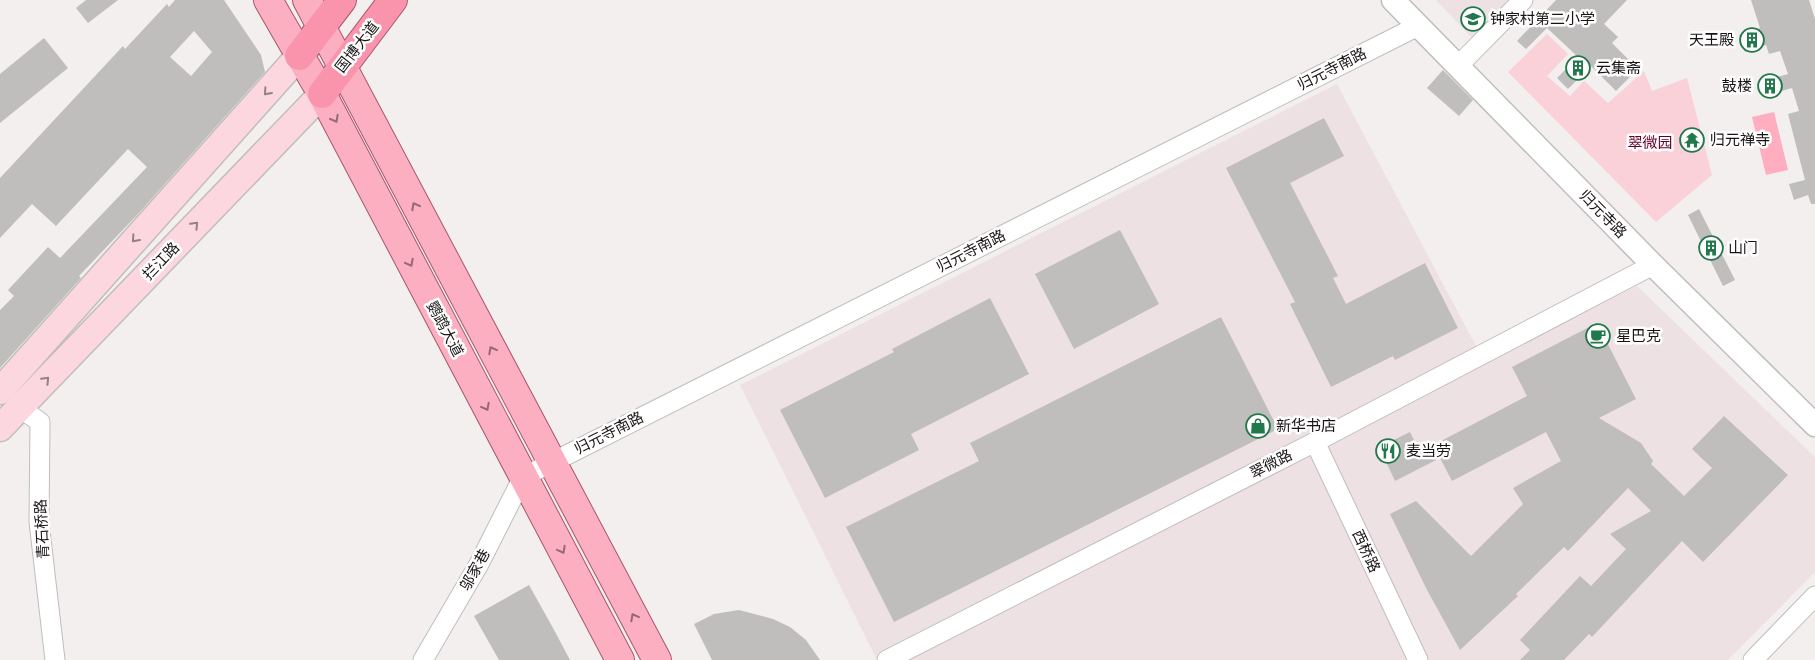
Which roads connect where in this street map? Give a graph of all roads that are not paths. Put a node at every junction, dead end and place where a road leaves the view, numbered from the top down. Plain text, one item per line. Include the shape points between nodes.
1 (268, 0) edge
2 (307, 0) edge
3 (342, 0) edge
4 (394, 0) edge
5 (1393, 0) edge
6 (1523, 0) edge
7 (1418, 26) junction
8 (321, 27) junction
9 (300, 56) junction
10 (1458, 66) junction
11 (341, 67) junction
12 (322, 94) junction
13 (1653, 265) junction
14 (0, 391) edge
15 (10, 408) edge
16 (1815, 426) edge
17 (0, 428) edge
18 (1315, 442) junction
19 (552, 462) junction
20 (523, 477) junction
21 (1815, 596) edge
22 (54, 660) edge
23 (423, 660) edge
24 (620, 660) edge
25 (657, 660) edge
26 (887, 660) edge
27 (1418, 660) edge
28 (1753, 660) edge

1 - 9 main road, 鹦鹉大道
2 - 8 main road
3 - 8 highway
4 - 11 highway, 国博大道
5 - 7 street, 归元寺路
6 - 10 street
7 - 10 street, 归元寺路
7 - 19 street, 归元寺南路
8 - 9 highway
8 - 11 main road
9 - 12 main road, 鹦鹉大道
9 -> 14 main road
10 - 13 street, 归元寺路
11 - 12 highway, 国博大道
19 -> 11 main road
15 -> 12 main road, 拦江路
12 -> 20 main road, 鹦鹉大道
13 - 16 street, 归元寺路
13 - 18 street, 翠微路
15 - 17 main road, 拦江路
15 - 22 street, 青石桥路 via 40,422 39,522
18 - 26 street, 翠微路
18 - 27 street, 西桥路
19 - 20 street, 归元寺南路
25 -> 19 main road
20 - 23 street, 邬家巷 via 479,564
20 -> 24 main road, 鹦鹉大道
21 - 28 street

